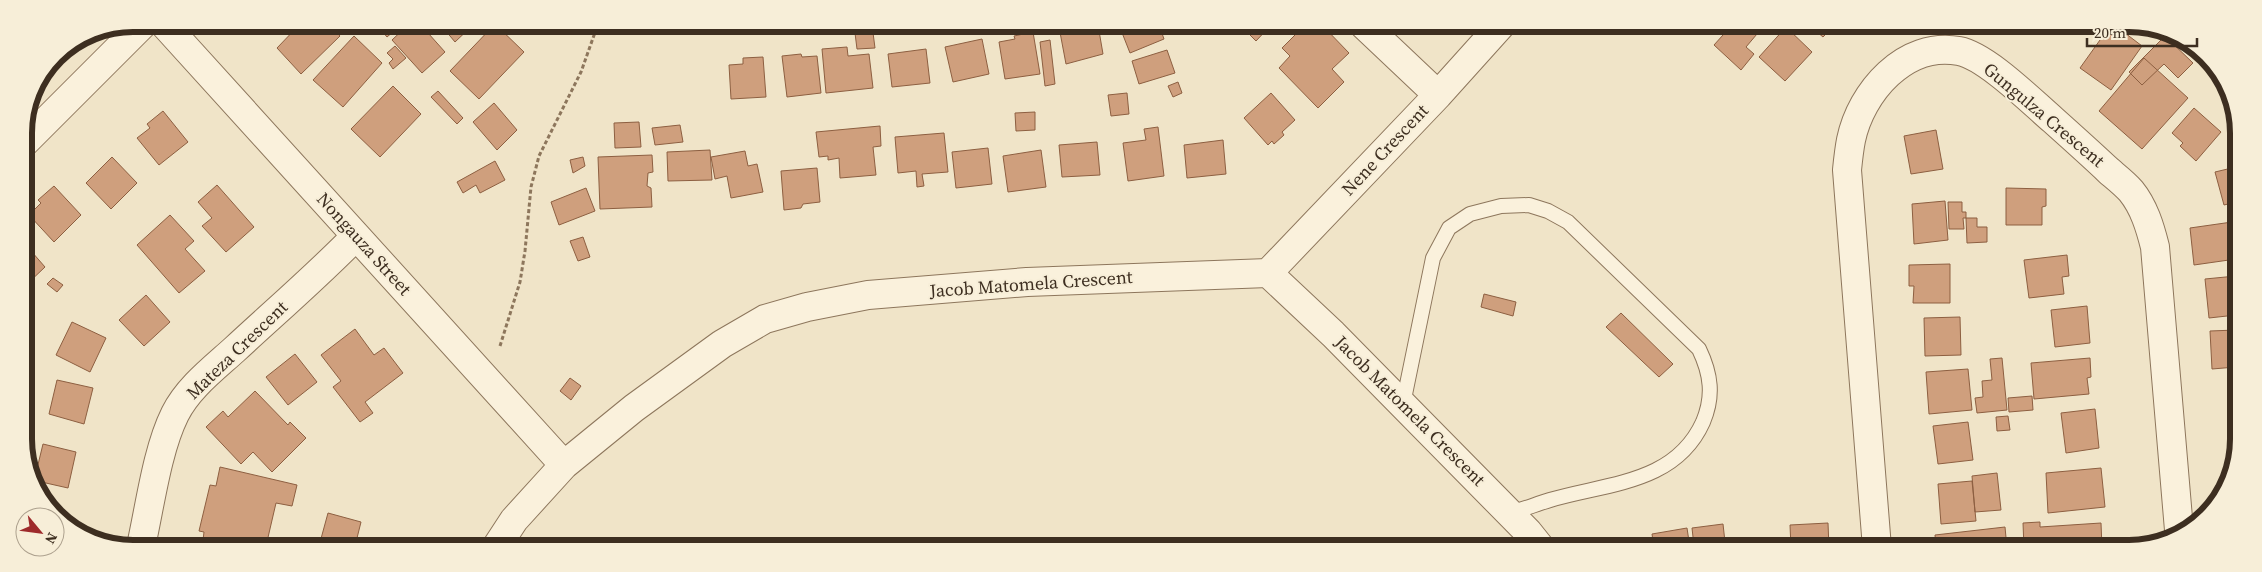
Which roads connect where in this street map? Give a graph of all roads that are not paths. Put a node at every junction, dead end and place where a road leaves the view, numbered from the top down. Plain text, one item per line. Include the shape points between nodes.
1 (1372, 32) edge
2 (1494, 32) edge
3 (134, 33) edge
4 (172, 33) edge
5 (1438, 95) junction
6 (33, 134) edge
7 (356, 236) junction
8 (1268, 273) junction
9 (1403, 404) junction
10 (564, 465) junction
11 (1510, 513) junction
12 (2179, 525) edge
13 (1533, 539) edge
14 (1876, 539) edge
15 (142, 540) edge
16 (501, 540) edge

1 - 5 street
2 - 5 street, Nene Crescent
3 - 6 street
4 - 7 street, Nongauza Street
5 - 8 street, Nene Crescent
7 - 10 street, Nongauza Street
7 - 15 street, Mateza Crescent via 194,387 176,413 164,441
8 - 9 street, Jacob Matomela Crescent
8 - 10 street, Jacob Matomela Crescent via 1027,282 868,295 807,307 765,319 722,344 634,408
9 - 11 street, Jacob Matomela Crescent
9 - 11 lane via 1433,258 1449,228 1470,214 1501,206 1528,205 1568,222 1699,349 1708,368 1711,388 1707,412 1695,439 1678,456 1654,472
10 - 16 street, Jacob Matomela Crescent via 514,520
11 - 13 street, Jacob Matomela Crescent
12 - 14 street, Gungulza Crescent via 2155,246 2148,220 2131,192 2004,77 1960,51 1938,50 1914,56 1885,74 1864,106 1851,139 1847,170

